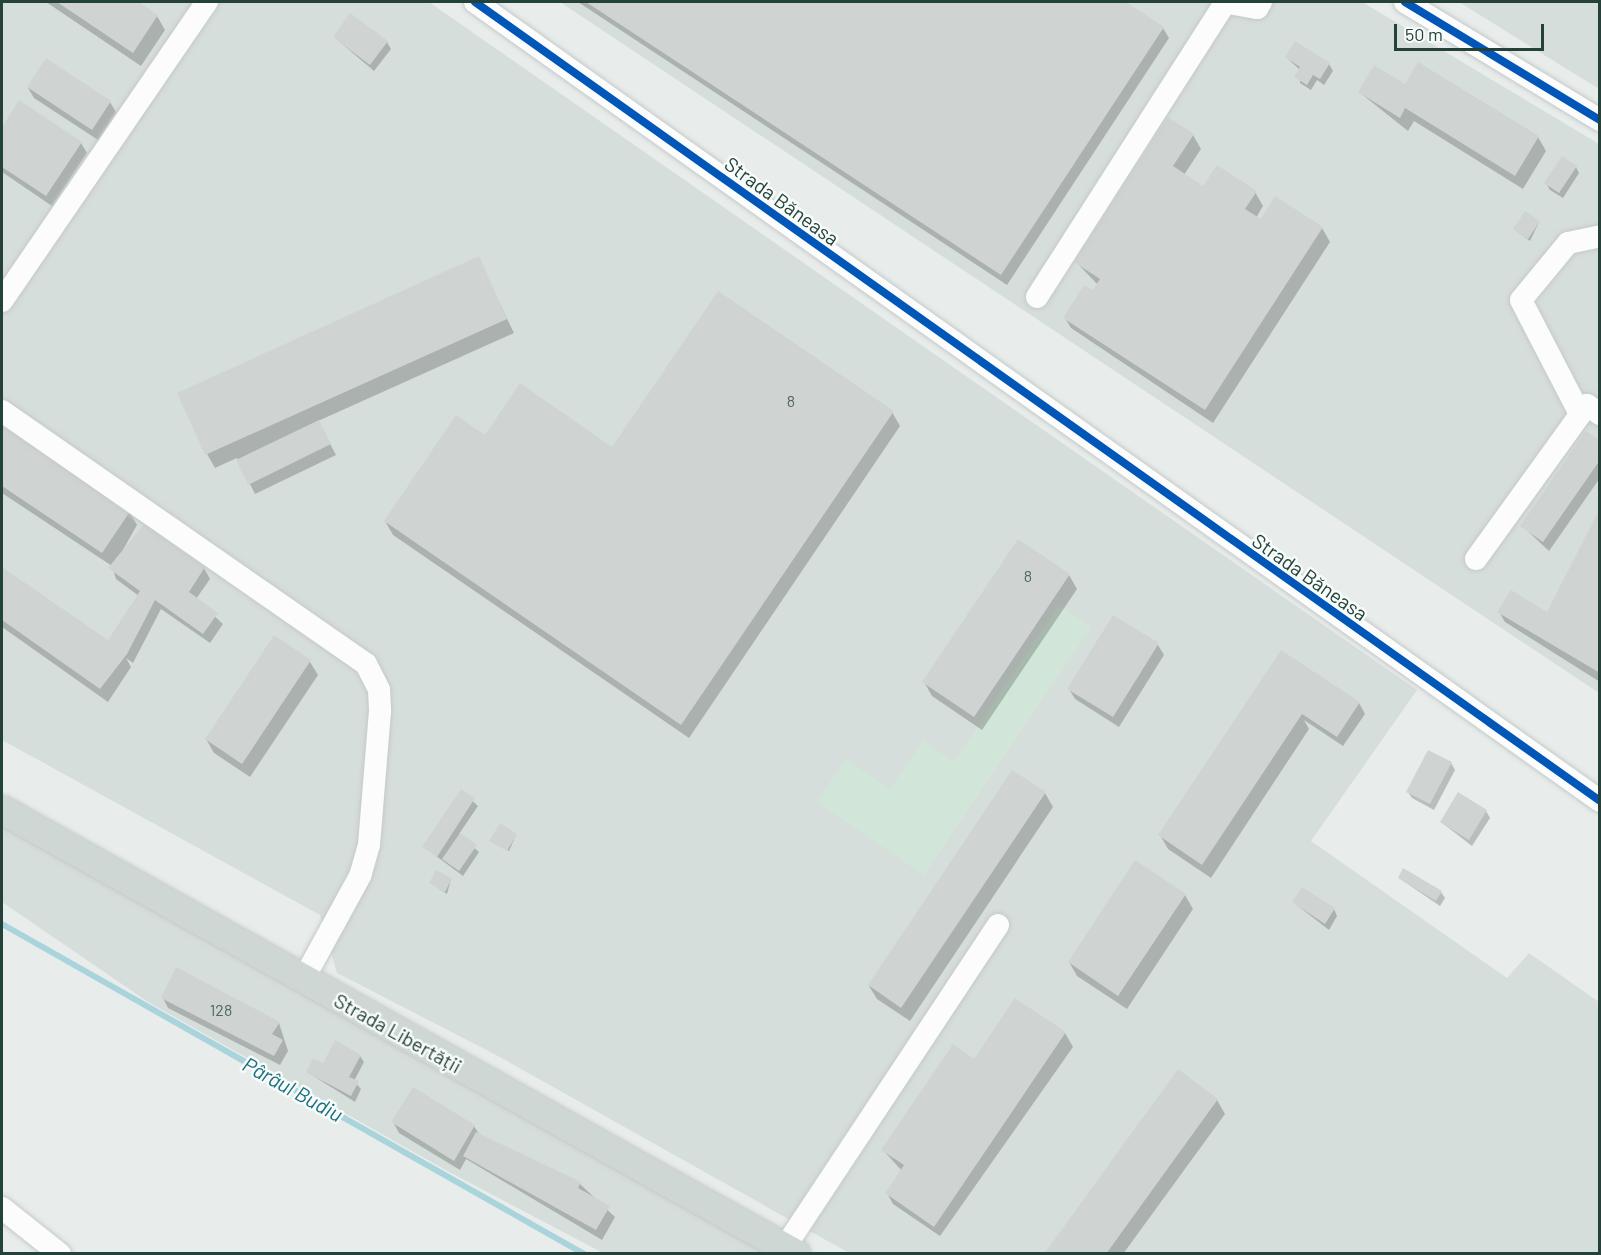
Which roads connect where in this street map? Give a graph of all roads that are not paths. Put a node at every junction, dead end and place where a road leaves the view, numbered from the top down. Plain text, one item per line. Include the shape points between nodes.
1 (207, 2) edge
2 (475, 2) edge
3 (1224, 2) edge
4 (1262, 2) edge
5 (1405, 2) edge
6 (1599, 120) edge
7 (1599, 236) edge
8 (1037, 297) dead end
9 (2, 301) edge
10 (2, 411) edge
11 (1590, 414) edge
12 (1476, 559) dead end
13 (1599, 801) edge
14 (2, 810) edge
15 (998, 925) dead end
16 (303, 980) junction
17 (2, 1208) edge
18 (790, 1250) edge
19 (60, 1254) edge

1 - 9 street
2 - 13 street, Strada Băneasa
3 - 4 street via 1257,8
3 - 8 street
5 - 6 street
7 - 11 street via 1568,243 1521,300
10 - 16 street via 366,664 379,690 380,711 369,845 360,876
11 - 12 street
14 - 16 main road, Strada Libertății
15 - 18 street
16 - 18 main road, Strada Libertății
17 - 19 street

